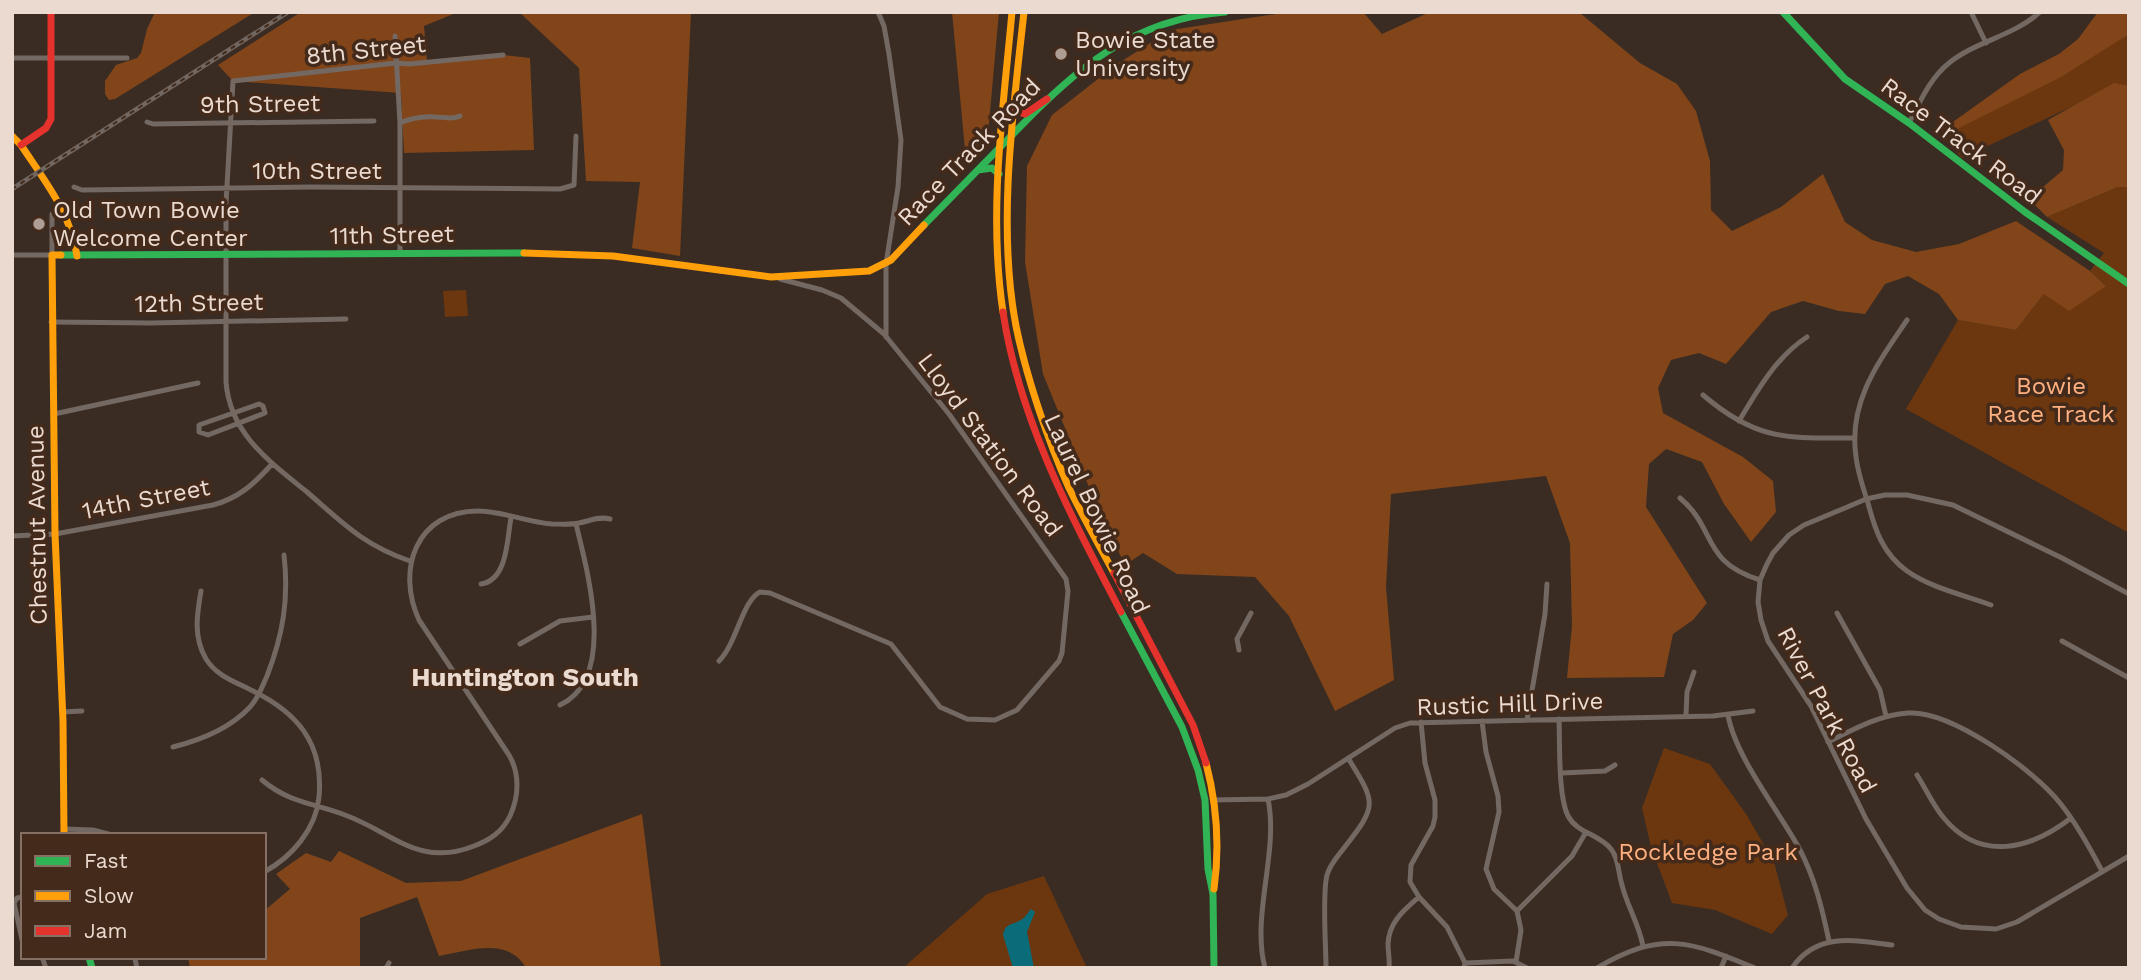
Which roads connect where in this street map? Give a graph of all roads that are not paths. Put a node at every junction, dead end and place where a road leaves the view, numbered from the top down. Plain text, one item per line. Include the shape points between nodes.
1 (51, 12) edge
2 (878, 12) edge
3 (1012, 12) edge
4 (1024, 12) edge
5 (1226, 12) edge
6 (1783, 12) edge
7 (1970, 12) edge
8 (2040, 12) edge
9 (395, 36) dead end
10 (1986, 43) junction
11 (503, 55) dead end
12 (51, 57) junction
13 (12, 58) edge
14 (127, 58) dead end
15 (396, 63) junction
16 (1047, 99) junction
17 (1014, 106) junction
18 (460, 116) dead end
19 (374, 121) dead end
20 (146, 122) dead end
21 (231, 123) junction
22 (400, 123) junction
23 (1909, 123) junction
24 (1012, 135) junction
25 (12, 136) edge
26 (576, 136) dead end
27 (21, 145) junction
28 (1000, 147) junction
29 (978, 170) junction
30 (999, 174) junction
31 (74, 187) dead end
32 (227, 189) junction
33 (400, 189) junction
34 (52, 214) dead end
35 (400, 254) junction
36 (12, 255) edge
37 (226, 255) junction
38 (52, 256) junction
39 (77, 256) junction
40 (886, 264) junction
41 (771, 277) junction
42 (2129, 284) edge
43 (346, 319) dead end
44 (226, 320) junction
45 (1907, 320) dead end
46 (51, 322) junction
47 (885, 335) junction
48 (1807, 337) dead end
49 (198, 383) dead end
50 (1703, 395) dead end
51 (233, 412) junction
52 (54, 414) junction
53 (1739, 421) junction
54 (238, 424) junction
55 (1854, 438) junction
56 (272, 464) junction
57 (1680, 498) dead end
58 (1866, 499) junction
59 (511, 517) junction
60 (610, 519) dead end
61 (576, 524) junction
62 (55, 534) junction
63 (12, 537) edge
64 (284, 555) dead end
65 (410, 561) junction
66 (1760, 580) junction
67 (481, 584) dead end
68 (1547, 584) dead end
69 (201, 591) dead end
70 (2129, 594) edge
71 (1992, 605) dead end
72 (1251, 613) dead end
73 (1837, 613) dead end
74 (593, 617) junction
75 (2062, 641) dead end
76 (520, 644) dead end
77 (1238, 650) dead end
78 (719, 661) dead end
79 (1694, 672) dead end
80 (2129, 678) edge
81 (259, 694) junction
82 (561, 705) dead end
83 (82, 711) dead end
84 (1753, 711) dead end
85 (62, 712) junction
86 (1686, 715) junction
87 (1728, 715) junction
88 (1886, 716) junction
89 (1559, 719) junction
90 (1527, 720) junction
91 (1482, 721) junction
92 (1421, 722) junction
93 (1828, 741) junction
94 (173, 747) dead end
95 (1348, 758) junction
96 (1615, 765) dead end
97 (1562, 774) junction
98 (1917, 775) dead end
99 (262, 780) dead end
100 (1268, 799) junction
101 (1205, 800) junction
102 (1214, 800) junction
103 (318, 808) junction
104 (2071, 818) junction
105 (64, 832) edge
106 (1586, 832) junction
107 (104, 833) edge
108 (2129, 856) edge
109 (266, 870) edge
110 (2102, 872) junction
111 (1213, 894) junction
112 (21, 897) edge
113 (1419, 897) junction
114 (1517, 911) junction
115 (21, 935) edge
116 (1829, 941) junction
117 (1892, 945) dead end
118 (1643, 946) junction
119 (1726, 956) junction
120 (135, 959) dead end
121 (1516, 962) junction
122 (1464, 966) edge
123 (138, 968) edge
124 (1214, 968) edge
125 (1265, 968) edge
126 (1326, 968) edge
127 (1390, 968) edge
128 (1527, 968) edge
129 (1597, 968) edge
130 (1721, 968) edge
131 (1755, 968) edge
132 (1791, 968) edge

1 - 12 main road
2 - 40 street via 901,140
3 - 28 main road, Laurel Bowie Road
4 - 17 main road, Laurel Bowie Road
5 - 16 main road, Race Track Road via 1185,17 1113,46
6 - 23 main road, Race Track Road via 1845,79
7 - 10 street
8 - 10 street
9 - 15 street
10 - 23 street via 1943,68
11 - 15 street, 8th Street
12 - 13 street
12 - 14 street
12 - 27 main road via 50,122
15 - 21 street, 8th Street via 233,81
15 - 22 street
16 - 17 main road via 1024,114
16 - 24 main road, Race Track Road
17 - 24 main road, Laurel Bowie Road
18 - 22 street
19 - 21 street, 9th Street
20 - 21 street, 9th Street
21 - 32 street
22 - 33 street
23 - 42 main road, Race Track Road
24 - 28 main road, Race Track Road
24 - 102 main road, Laurel Bowie Road via 1010,279 1016,326 1034,396 1069,487 1193,725
25 - 27 main road
26 - 33 street, 10th Street via 574,185 560,189
27 - 39 main road via 72,226
28 - 29 main road, Race Track Road
28 - 30 main road, Laurel Bowie Road
29 - 30 main road via 992,168
29 - 40 main road, Race Track Road
30 - 101 main road, Laurel Bowie Road via 1000,296 1026,411 1061,495 1182,727
31 - 32 street, 10th Street
32 - 33 street, 10th Street
32 - 37 street
33 - 35 street
34 - 38 street, Chestnut Avenue
35 - 37 main road, 11th Street
35 - 41 main road, 11th Street via 597,255
36 - 38 street, 11th Street
37 - 39 main road, 11th Street
37 - 44 street
38 - 39 main road, 11th Street
38 - 46 main road, Chestnut Avenue
40 - 41 main road via 855,273
40 - 47 street
41 - 47 street, Lloyd Station Road via 841,298
43 - 44 street, 12th Street
44 - 46 street, 12th Street
44 - 51 street via 226,391
45 - 55 street via 1870,376 1858,405
46 - 52 main road, Chestnut Avenue
47 - 78 street, Lloyd Station Road via 949,414 1066,579 1059,662 1017,710 995,720 975,720 940,707 891,644 764,592 752,596 731,646
48 - 53 street via 1794,345 1767,377
49 - 52 street
50 - 53 street
51 - 54 street
51 - 54 street via 259,404 265,409
51 - 54 street via 199,425 200,432 208,435
52 - 62 main road, Chestnut Avenue
53 - 55 street via 1785,437
54 - 56 street
55 - 58 street
56 - 62 street, 14th Street via 228,501
56 - 65 street via 352,532 378,549
57 - 66 street via 1724,562
58 - 66 street, River Park Road via 1789,535 1773,553
58 - 70 street, River Park Road via 1907,495 1953,505
58 - 71 street via 1876,533 1897,563 1919,578
59 - 61 street
59 - 65 street via 480,511 447,517 425,534
59 - 67 street via 500,569 492,580
60 - 61 street
61 - 74 street
62 - 63 street, 14th Street
62 - 85 main road, Chestnut Avenue
64 - 81 street via 287,594 283,627
65 - 103 street via 410,598 419,620 513,761 517,780 512,810 506,824 491,838 445,853 409,848 354,818
66 - 93 street, River Park Road via 1758,602 1764,630
68 - 90 street
69 - 81 street via 197,632 206,659 223,676
72 - 77 street via 1237,639
73 - 88 street via 1880,690
74 - 76 street via 560,621
74 - 82 street via 591,666 577,690
75 - 80 street
79 - 86 street
81 - 94 street via 225,727
81 - 103 street via 293,717 310,740 320,771
83 - 85 street
84 - 87 street, Rustic Hill Drive
85 - 105 main road, Chestnut Avenue
86 - 87 street, Rustic Hill Drive
86 - 89 street, Rustic Hill Drive
87 - 116 street via 1738,745 1807,865
88 - 93 street
88 - 104 street via 1929,715 1968,729 2047,789
89 - 90 street, Rustic Hill Drive
89 - 97 street
90 - 91 street, Rustic Hill Drive
91 - 92 street, Rustic Hill Drive
91 - 114 street via 1499,812 1487,874
92 - 95 street, Rustic Hill Drive via 1395,728
92 - 113 street via 1436,808 1433,826 1410,868 1410,882
93 - 110 street, River Park Road via 1853,795 1907,888 1939,919 1972,929 1996,929
95 - 100 street, Rustic Hill Drive via 1296,790
95 - 126 street via 1367,789 1370,807 1365,822 1327,877
96 - 97 street via 1605,771
97 - 106 street via 1567,814
98 - 104 street via 1942,816 1960,833 1981,843 2026,844
99 - 103 street via 281,795
100 - 102 street, Rustic Hill Drive
100 - 125 street via 1272,826 1261,945
101 - 102 street, Rustic Hill Drive
101 - 111 main road, Laurel Bowie Road
102 - 111 main road, Laurel Bowie Road via 1218,869
103 - 109 street via 293,850
104 - 110 street
105 - 107 street
106 - 114 street via 1573,856
106 - 118 street via 1614,855
108 - 110 street, River Park Road
111 - 124 main road, Laurel Bowie Road
112 - 115 street via 14,903
113 - 122 street via 1447,927
113 - 127 street via 1391,928
114 - 121 street via 1521,930
116 - 117 street
116 - 132 street via 1806,952
118 - 119 street via 1682,943
118 - 129 street
119 - 130 street
119 - 131 street
120 - 123 street
121 - 122 street
121 - 128 street

